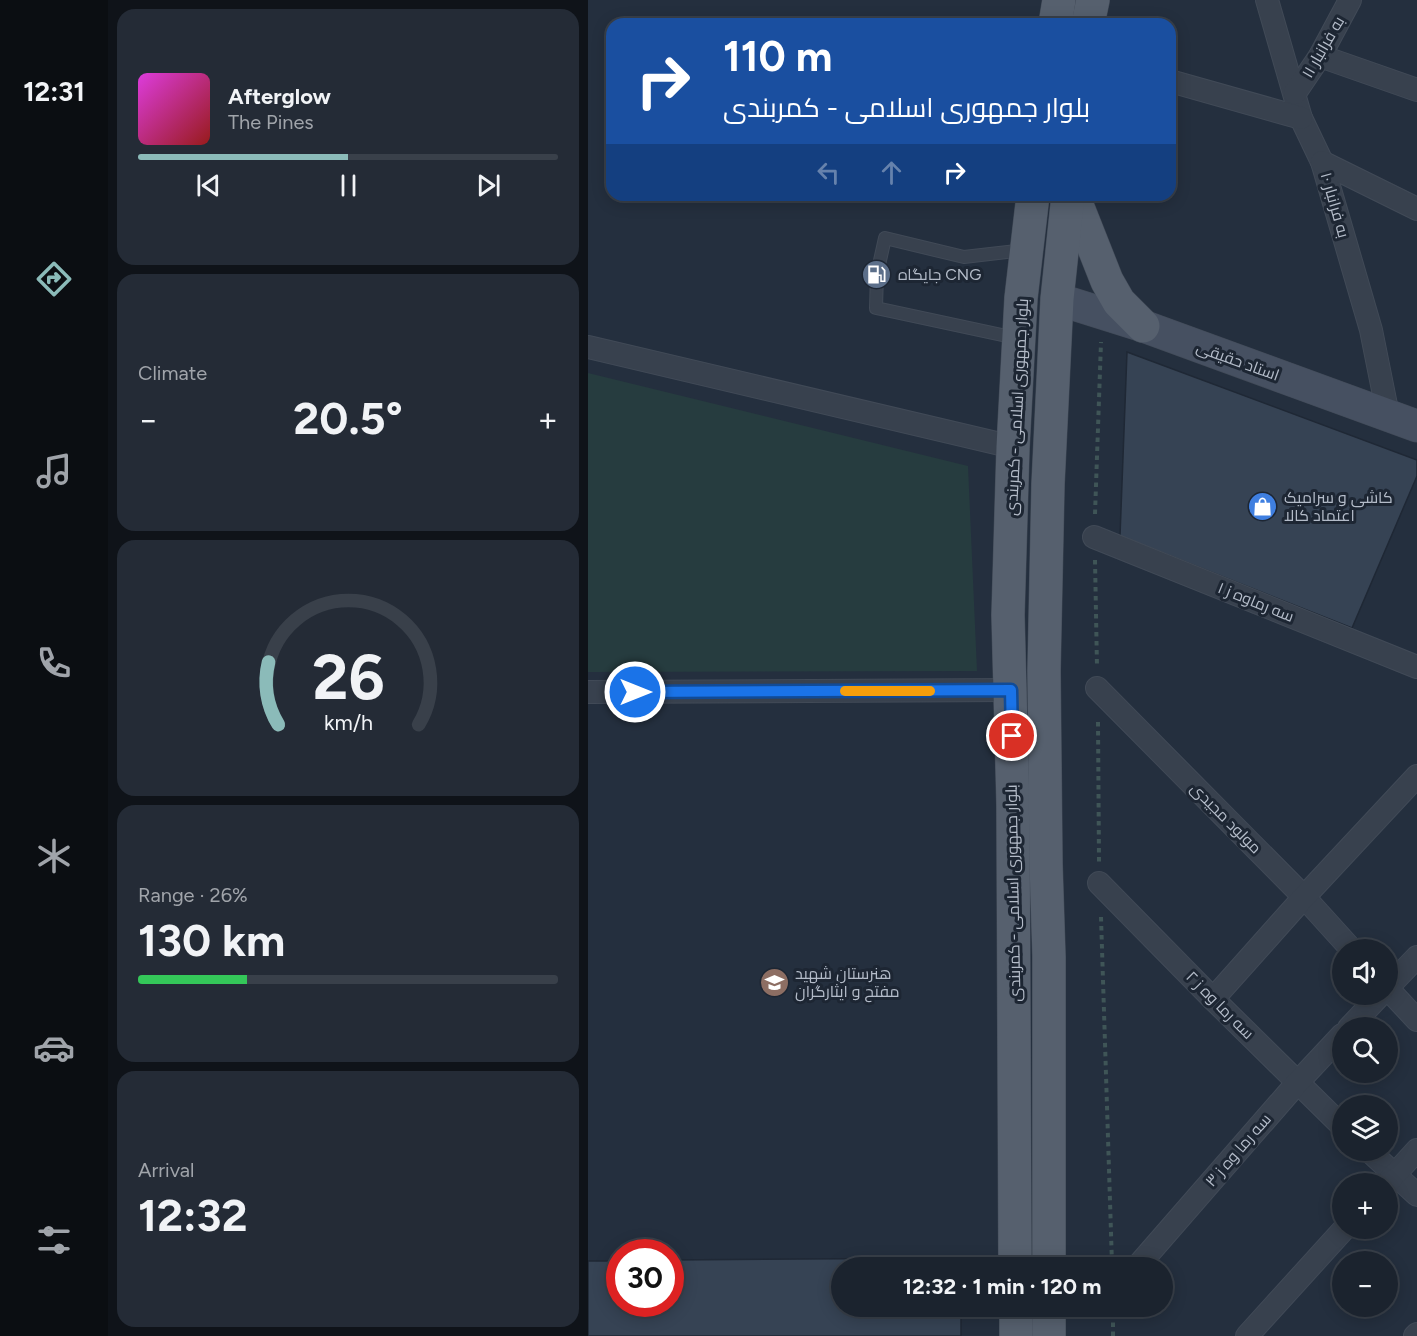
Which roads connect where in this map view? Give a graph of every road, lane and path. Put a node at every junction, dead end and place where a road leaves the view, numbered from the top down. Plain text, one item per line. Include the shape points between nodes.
1 (1059, 0) edge
2 (1093, 0) edge
3 (1267, 0) edge
4 (1350, 0) edge
5 (1056, 18) edge
6 (1089, 18) edge
7 (1320, 56) junction
8 (1176, 83) edge
9 (1417, 90) edge
10 (1294, 93) junction
11 (1301, 118) junction
12 (1322, 162) junction
13 (1032, 201) edge
14 (1067, 201) edge
15 (1075, 201) edge
16 (1417, 209) edge
17 (1027, 250) junction
18 (1057, 299) junction
19 (1102, 313) junction
20 (1143, 326) junction
21 (1019, 339) junction
22 (588, 347) edge
23 (1388, 415) junction
24 (1417, 426) edge
25 (1013, 447) junction
26 (1094, 537) junction
27 (1417, 667) edge
28 (1097, 688) junction
29 (1011, 690) junction
30 (588, 692) edge
31 (1417, 776) edge
32 (1100, 883) junction
33 (1304, 897) junction
34 (1342, 939) edge
35 (1417, 957) edge
36 (1398, 977) edge
37 (1213, 999) junction
38 (1398, 999) edge
39 (1371, 1005) edge
40 (1359, 1017) edge
41 (1417, 1020) edge
42 (1332, 1046) edge
43 (1298, 1082) junction
44 (1332, 1116) edge
45 (1417, 1150) edge
46 (1376, 1161) edge
47 (1385, 1173) edge
48 (1396, 1173) edge
49 (1398, 1184) edge
50 (1417, 1196) edge
51 (1335, 1239) edge
52 (1015, 1257) edge
53 (1049, 1257) edge
54 (1112, 1257) edge
55 (1146, 1257) edge
56 (1016, 1317) edge
57 (1049, 1317) edge
58 (1113, 1317) edge
59 (1016, 1336) edge
60 (1048, 1336) edge
61 (1113, 1336) edge
62 (1247, 1336) edge

1 - 5 main road
2 - 6 main road
3 - 10 street, به فرانبار ۱۰
4 - 7 street, به فرانبار ۱۱
7 - 9 street
7 - 10 street, به فرانبار ۱۱
8 - 11 street
10 - 11 street, به فرانبار ۱۰
11 - 12 street, به فرانبار ۱۰
12 - 16 street
12 - 23 street, به فرانبار ۱۰ via 1371,330
13 - 17 main road, بلوار جمهوری اسلامی - کمربندی
14 - 18 main road, بلوار جمهوری اسلامی - کمربندی
15 - 20 main road via 1107,281 1119,302
17 - 21 main road, بلوار جمهوری اسلامی - کمربندی
17 - 21 lane via 964,257 885,238 877,274 876,308
18 - 19 street, استاد حقیقی
18 - 53 main road, بلوار جمهوری اسلامی - کمربندی via 1044,671
19 - 20 street, استاد حقیقی
19 - 26 path
20 - 23 street, استاد حقیقی
21 - 25 main road, بلوار جمهوری اسلامی - کمربندی
22 - 25 street
23 - 24 street, استاد حقیقی
25 - 29 main road, بلوار جمهوری اسلامی - کمربندی via 1008,615
26 - 27 street, سه رماوه ز ۱
26 - 28 path
28 - 32 path
28 - 33 street, مولود مجیدی
29 - 30 street
29 - 52 main road, بلوار جمهوری اسلامی - کمربندی
31 - 33 street
32 - 37 street, سه رما وه ز ۲
32 - 54 path
33 - 34 street, مولود مجیدی
33 - 37 street
35 - 36 street
37 - 43 street, سه رما وه ز ۲
38 - 41 street
39 - 40 street
42 - 43 street, سه رما وه ز ۳
43 - 44 street, سه رما وه ز ۲
43 - 55 street, سه رما وه ز ۳
45 - 48 street
46 - 47 street
49 - 50 street
51 - 62 street
56 - 59 main road
57 - 60 main road
58 - 61 path

